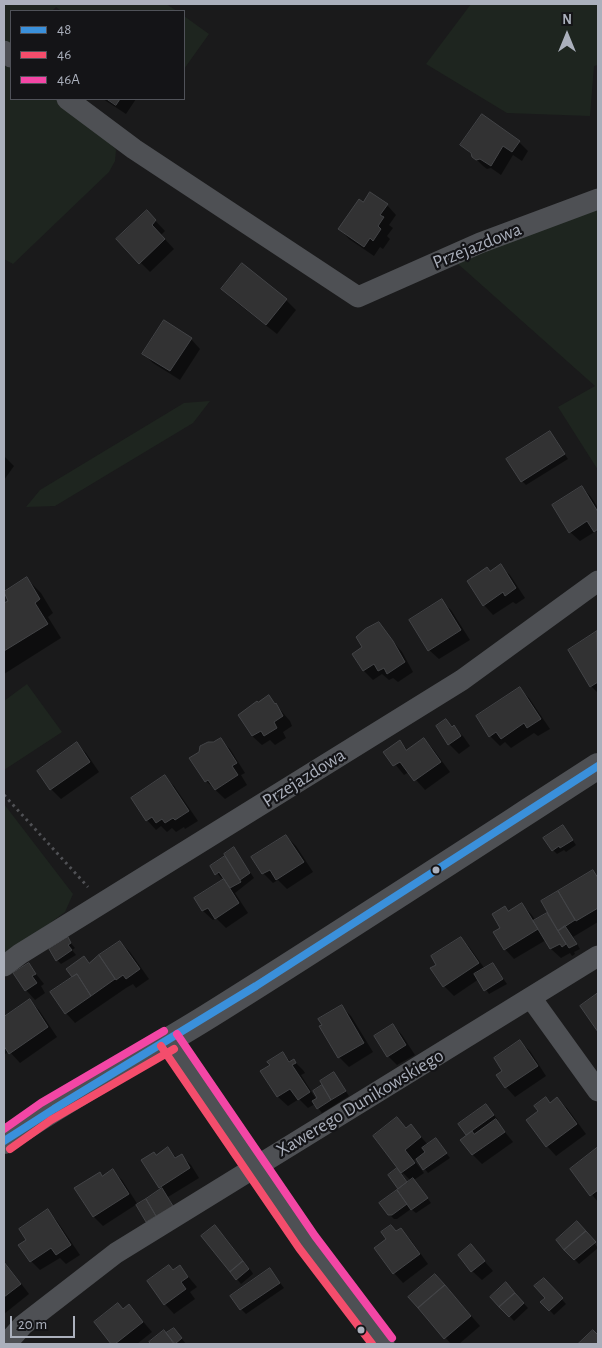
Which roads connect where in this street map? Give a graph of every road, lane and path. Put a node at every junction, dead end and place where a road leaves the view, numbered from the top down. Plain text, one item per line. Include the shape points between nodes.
1 (68, 100) edge
2 (598, 199) edge
3 (598, 581) edge
4 (598, 766) edge
5 (4, 795) edge
6 (98, 906) junction
7 (598, 956) edge
8 (4, 966) edge
9 (531, 998) junction
10 (169, 1040) junction
11 (598, 1091) edge
12 (4, 1141) edge
13 (256, 1166) junction
14 (6, 1344) edge
15 (384, 1344) edge

1 - 2 street, Przejazdowa via 134,149 358,296 480,243
3 - 6 street, Przejazdowa via 462,680
4 - 10 street
5 - 6 path via 87,886
6 - 8 street, Przejazdowa
7 - 9 street, Xawerego Dunikowskiego
9 - 11 street
9 - 13 street, Xawerego Dunikowskiego
10 - 12 street via 46,1112
10 - 13 street
13 - 14 street, Xawerego Dunikowskiego via 116,1253 23,1325
13 - 15 street via 307,1242

